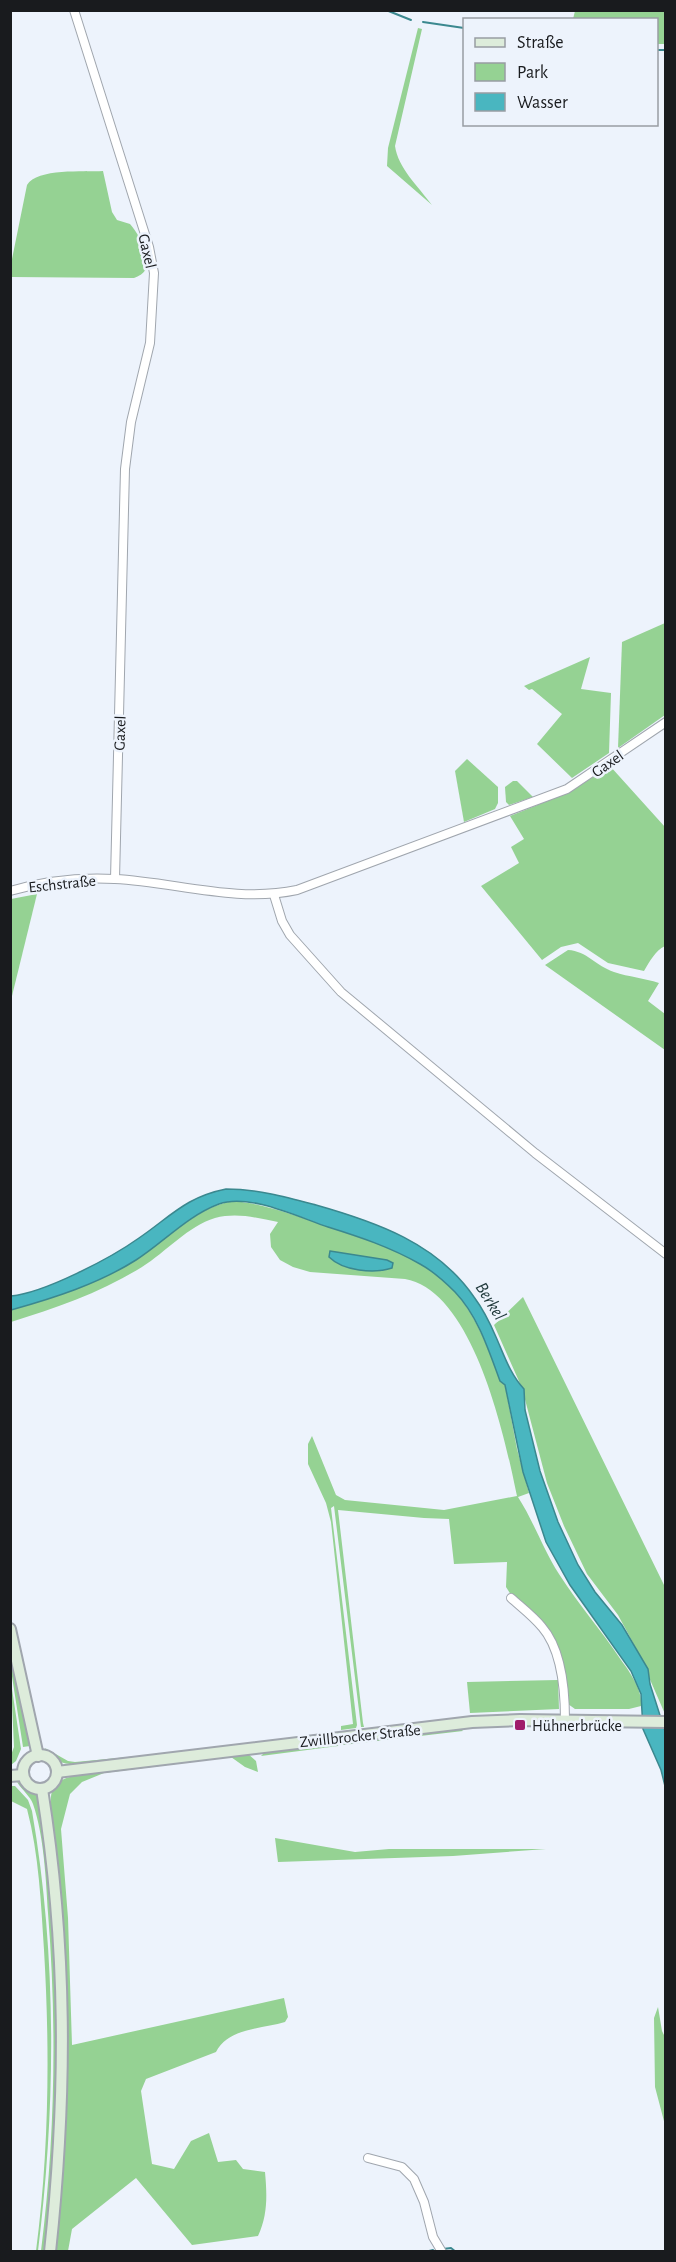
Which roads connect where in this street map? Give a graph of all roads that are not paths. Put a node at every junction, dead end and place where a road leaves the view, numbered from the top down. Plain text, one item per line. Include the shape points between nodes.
1 (74, 10) edge
2 (666, 722) edge
3 (115, 879) junction
4 (10, 891) edge
5 (274, 895) junction
6 (666, 1254) edge
7 (511, 1598) dead end
8 (10, 1629) edge
9 (565, 1720) junction
10 (666, 1722) edge
11 (38, 1755) junction
12 (57, 1772) junction
13 (23, 1775) junction
14 (10, 1776) edge
15 (42, 1789) junction
16 (368, 2158) dead end
17 (50, 2252) edge
18 (442, 2252) edge

1 - 3 street, Gaxel via 154,273 150,343 130,422 125,469
2 - 5 street, Gaxel via 559,792 322,882
3 - 4 street, Eschstraße via 77,879
3 - 5 street, Gaxel
5 - 6 street via 290,935 342,992 535,1153
7 - 9 street via 540,1624 554,1648
8 - 11 main road
9 - 10 main road, Zwillbrocker Straße
9 - 12 main road, Zwillbrocker Straße via 472,1722
11 - 12 main road via 51,1760
11 - 13 main road via 25,1764
12 - 15 main road via 54,1782
13 - 14 main road
13 - 15 main road via 28,1784
15 - 17 main road via 53,1857 63,2017 59,2155
16 - 18 street via 402,2167 414,2179 433,2237

